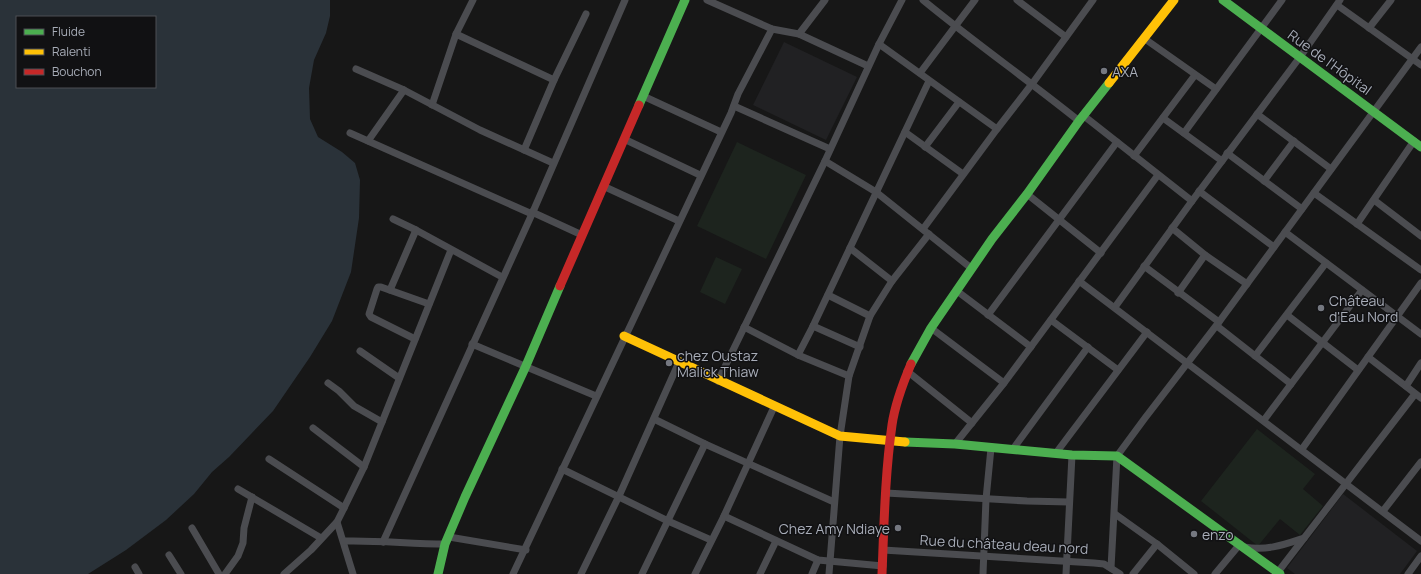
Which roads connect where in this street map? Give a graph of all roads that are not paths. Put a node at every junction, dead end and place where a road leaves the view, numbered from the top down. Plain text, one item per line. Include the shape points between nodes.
1 (474, 0) edge
2 (625, 0) edge
3 (685, 0) edge
4 (707, 0) edge
5 (825, 0) edge
6 (902, 0) edge
7 (923, 0) edge
8 (975, 0) edge
9 (1017, 0) edge
10 (1093, 0) edge
11 (1174, 0) edge
12 (1223, 0) edge
13 (1282, 0) edge
14 (1389, 1) edge
15 (1338, 2) edge
16 (586, 14) dead end
17 (955, 27) junction
18 (1261, 28) junction
19 (1369, 28) junction
20 (772, 29) junction
21 (456, 34) junction
22 (799, 34) junction
23 (1066, 37) junction
24 (1145, 39) junction
25 (879, 44) junction
26 (1421, 47) edge
27 (1300, 57) junction
28 (1412, 59) junction
29 (1421, 65) edge
30 (868, 66) junction
31 (356, 69) dead end
32 (920, 72) junction
33 (1195, 75) junction
34 (554, 80) junction
35 (929, 81) junction
36 (1032, 84) junction
37 (1216, 89) junction
38 (404, 90) junction
39 (643, 96) junction
40 (959, 102) junction
41 (432, 105) junction
42 (734, 106) junction
43 (1374, 111) junction
44 (1257, 114) junction
45 (1163, 118) junction
46 (1081, 119) junction
47 (996, 129) junction
48 (721, 132) junction
49 (905, 132) junction
50 (350, 133) dead end
51 (1184, 133) junction
52 (624, 139) junction
53 (368, 141) junction
54 (1294, 141) junction
55 (1117, 142) junction
56 (1418, 144) edge
57 (925, 147) junction
58 (830, 149) junction
59 (524, 150) junction
60 (1227, 153) junction
61 (1134, 156) junction
62 (825, 161) junction
63 (1222, 161) junction
64 (553, 163) junction
65 (1331, 169) junction
66 (963, 174) junction
67 (700, 175) junction
68 (1158, 175) junction
69 (1264, 181) junction
70 (603, 186) junction
71 (1199, 191) junction
72 (876, 192) junction
73 (1314, 193) junction
74 (1027, 194) junction
75 (1374, 200) junction
76 (1192, 201) junction
77 (1302, 209) junction
78 (532, 213) junction
79 (393, 219) dead end
80 (1059, 219) junction
81 (679, 221) junction
82 (1357, 224) junction
83 (1172, 228) junction
84 (923, 229) junction
85 (416, 230) junction
86 (1285, 232) junction
87 (929, 234) junction
88 (582, 235) junction
89 (1421, 236) edge
90 (1274, 247) junction
91 (850, 248) junction
92 (451, 250) junction
93 (1101, 253) junction
94 (1205, 255) junction
95 (1326, 263) junction
96 (1144, 266) junction
97 (971, 268) junction
98 (1421, 270) edge
99 (502, 278) junction
100 (892, 281) junction
101 (1079, 281) junction
102 (1421, 283) edge
103 (1247, 284) junction
104 (390, 290) junction
105 (957, 290) junction
106 (1362, 290) junction
107 (1178, 292) junction
108 (828, 295) junction
109 (428, 304) junction
110 (1115, 307) junction
111 (988, 315) junction
112 (1287, 315) junction
113 (870, 316) junction
114 (1397, 316) junction
115 (1051, 320) junction
116 (1218, 324) junction
117 (813, 326) junction
118 (744, 327) junction
119 (931, 328) junction
120 (1147, 332) junction
121 (1421, 334) edge
122 (624, 336) junction
123 (415, 339) junction
124 (1322, 343) junction
125 (472, 344) junction
126 (860, 347) junction
127 (1030, 347) junction
128 (1088, 347) junction
129 (360, 352) dead end
130 (798, 355) junction
131 (1255, 356) junction
132 (1368, 357) junction
133 (679, 362) junction
134 (1188, 363) junction
135 (1421, 363) edge
136 (525, 368) junction
137 (1118, 370) junction
138 (1358, 370) junction
139 (907, 371) junction
140 (849, 376) junction
141 (399, 378) junction
142 (718, 380) junction
143 (328, 383) dead end
144 (1004, 383) junction
145 (1291, 384) junction
146 (1406, 386) junction
147 (596, 396) junction
148 (1418, 396) edge
149 (774, 406) junction
150 (654, 418) junction
151 (1264, 420) junction
152 (382, 422) junction
153 (972, 422) junction
154 (313, 428) dead end
155 (840, 436) junction
156 (891, 441) junction
157 (704, 444) junction
158 (955, 444) junction
159 (991, 448) junction
160 (1013, 449) junction
161 (1302, 449) junction
162 (1056, 454) junction
163 (1072, 455) junction
164 (1117, 456) junction
165 (269, 459) dead end
166 (748, 462) junction
167 (1421, 462) edge
168 (364, 467) junction
169 (562, 470) junction
170 (1347, 484) junction
171 (238, 489) dead end
172 (886, 494) junction
173 (619, 496) junction
174 (252, 497) junction
175 (986, 499) junction
176 (834, 502) junction
177 (1069, 502) junction
178 (344, 508) junction
179 (1383, 511) junction
180 (1115, 514) junction
181 (724, 516) junction
182 (668, 521) junction
183 (337, 522) junction
184 (192, 528) dead end
185 (321, 538) junction
186 (1304, 538) junction
187 (711, 540) junction
188 (776, 540) junction
189 (344, 541) junction
190 (447, 541) junction
191 (1421, 541) edge
192 (382, 542) junction
193 (1157, 544) junction
194 (1242, 545) junction
195 (526, 550) junction
196 (883, 550) junction
197 (169, 555) dead end
198 (984, 555) junction
199 (1421, 556) edge
200 (818, 560) junction
201 (1066, 560) junction
202 (830, 561) junction
203 (1111, 568) junction
204 (882, 570) edge
205 (1279, 573) edge
206 (181, 574) edge
207 (219, 574) edge
208 (225, 574) edge
209 (284, 574) edge
210 (353, 574) edge
211 (438, 574) edge
212 (513, 574) edge
213 (581, 574) edge
214 (642, 574) edge
215 (695, 574) edge
216 (760, 574) edge
217 (812, 574) edge
218 (829, 574) edge
219 (983, 574) edge
220 (1066, 574) edge
221 (1120, 574) edge
222 (1133, 574) edge
223 (1194, 574) edge
224 (1215, 574) edge
225 (1408, 574) edge

1 - 21 street
2 - 64 street
3 - 39 street
4 - 20 street
5 - 22 street
6 - 25 street
7 - 17 street
8 - 17 street
9 - 23 street
10 - 23 street
11 - 24 street
12 - 18 street, Rue de l'Hôpital
13 - 18 street
14 - 19 street
15 - 19 street
15 - 27 street
16 - 34 street
17 - 32 street
17 - 36 street
18 - 27 street, Rue de l'Hôpital
18 - 37 street
19 - 28 street
20 - 22 street
20 - 42 street
21 - 34 street
21 - 41 street
22 - 30 street
23 - 36 street
24 - 33 street
24 - 46 street
25 - 30 street
25 - 32 street
26 - 28 street
27 - 43 street, Rue de l'Hôpital
27 - 44 street
28 - 29 street
28 - 43 street
30 - 58 street
31 - 38 street
32 - 35 street
33 - 37 street
33 - 45 street
34 - 59 street
35 - 40 street
35 - 49 street
36 - 46 street
36 - 47 street
37 - 51 street
38 - 41 street
38 - 53 street
39 - 48 street
39 - 52 street
40 - 47 street
40 - 57 street
41 - 59 street
42 - 48 street
42 - 58 street
43 - 56 street, Rue de l'Hôpital
43 - 65 street
44 - 54 street
44 - 60 street
45 - 51 street
45 - 61 street
46 - 55 street
46 - 74 street
47 - 66 street
48 - 67 street
49 - 57 street
49 - 72 street
50 - 53 street
51 - 63 street
52 - 67 street
52 - 70 street
53 - 78 street
54 - 65 street
54 - 69 street
55 - 61 street
55 - 80 street
56 - 75 street
57 - 66 street
58 - 62 street
59 - 64 street
60 - 63 street
60 - 69 street
61 - 68 street
62 - 72 street
62 - 118 street
63 - 71 street
64 - 78 street
65 - 73 street
66 - 84 street
67 - 81 street
68 - 76 street
68 - 93 street
69 - 77 street
70 - 81 street
70 - 88 street
71 - 76 street
71 - 90 street
72 - 84 street
72 - 91 street
73 - 77 street
73 - 82 street
74 - 80 street
74 - 97 street
75 - 82 street
75 - 89 street
76 - 83 street
77 - 86 street
78 - 88 street
78 - 99 street
79 - 85 street
80 - 93 street
80 - 111 street
81 - 122 street
82 - 98 street
83 - 94 street
83 - 96 street
84 - 87 street
85 - 92 street
85 - 104 street
86 - 90 street
86 - 95 street
87 - 97 street
87 - 100 street
88 - 136 street
90 - 103 street
91 - 100 street
91 - 108 street
92 - 99 street
92 - 109 street
93 - 101 street
94 - 103 street
94 - 107 street
95 - 106 street
95 - 112 street
96 - 107 street
96 - 110 street
97 - 105 street
99 - 125 street
100 - 113 street
101 - 110 street
101 - 115 street
102 - 114 street
103 - 116 street
104 - 109 street
104 - 123 street via 378,287 369,314
105 - 111 street
105 - 119 street
106 - 114 street
106 - 124 street
107 - 116 street
108 - 113 street
108 - 117 street
109 - 123 street
110 - 120 street
111 - 127 street
112 - 124 street
112 - 131 street
113 - 126 street
114 - 121 street
114 - 132 street
115 - 127 street
115 - 128 street
116 - 131 street
116 - 134 street
117 - 126 street
117 - 130 street
118 - 130 street
118 - 142 street
119 - 139 street
119 - 144 street
120 - 134 street
120 - 137 street
122 - 133 street
122 - 147 street
123 - 141 street
124 - 138 street
124 - 145 street
125 - 136 street
125 - 192 street
126 - 140 street
127 - 144 street
128 - 137 street
128 - 160 street
129 - 141 street
130 - 140 street
131 - 145 street
132 - 138 street
132 - 146 street
133 - 142 street
133 - 150 street
134 - 151 street
134 - 164 street
135 - 146 street
136 - 147 street
136 - 190 street
137 - 162 street
138 - 161 street
139 - 153 street
139 - 156 street via 892,424
140 - 155 street
141 - 152 street
142 - 149 street
143 - 152 street via 354,406
144 - 153 street
145 - 151 street
146 - 148 street
147 - 169 street
148 - 170 street
149 - 155 street
149 - 166 street
150 - 157 street
150 - 173 street
151 - 161 street
152 - 168 street
153 - 158 street
154 - 168 street
155 - 156 street
155 - 176 street
156 - 158 street
156 - 172 street
157 - 166 street
157 - 182 street
158 - 159 street
159 - 160 street
159 - 175 street
160 - 162 street
161 - 170 street
162 - 163 street
163 - 164 street
163 - 177 street
164 - 180 street
164 - 194 street
165 - 178 street
166 - 176 street
166 - 181 street
167 - 179 street
168 - 178 street
169 - 173 street
169 - 195 street
170 - 179 street
170 - 186 street
171 - 174 street
172 - 175 street
172 - 196 street
173 - 182 street
173 - 213 street
174 - 185 street
174 - 208 street via 243,543 238,556
175 - 177 street
175 - 198 street
176 - 202 street
177 - 201 street
178 - 183 street
179 - 191 street
180 - 193 street
180 - 203 street
181 - 187 street
181 - 188 street
182 - 187 street
182 - 214 street
183 - 185 street
183 - 189 street
184 - 207 street
185 - 209 street
186 - 194 street via 1264,549
186 - 205 street
187 - 215 street
188 - 200 street
188 - 216 street
189 - 192 street
189 - 210 street
190 - 192 street
190 - 195 street
190 - 211 street
193 - 222 street
193 - 223 street
194 - 205 street
194 - 224 street
195 - 212 street
196 - 198 street, Rue du château deau nord
196 - 204 street
197 - 206 street
198 - 201 street, Rue du château deau nord
198 - 219 street
199 - 225 street
200 - 202 street
200 - 217 street
201 - 203 street, Rue du château deau nord via 1104,564
201 - 220 street
202 - 204 street
202 - 218 street
203 - 221 street, Rue du château deau nord

